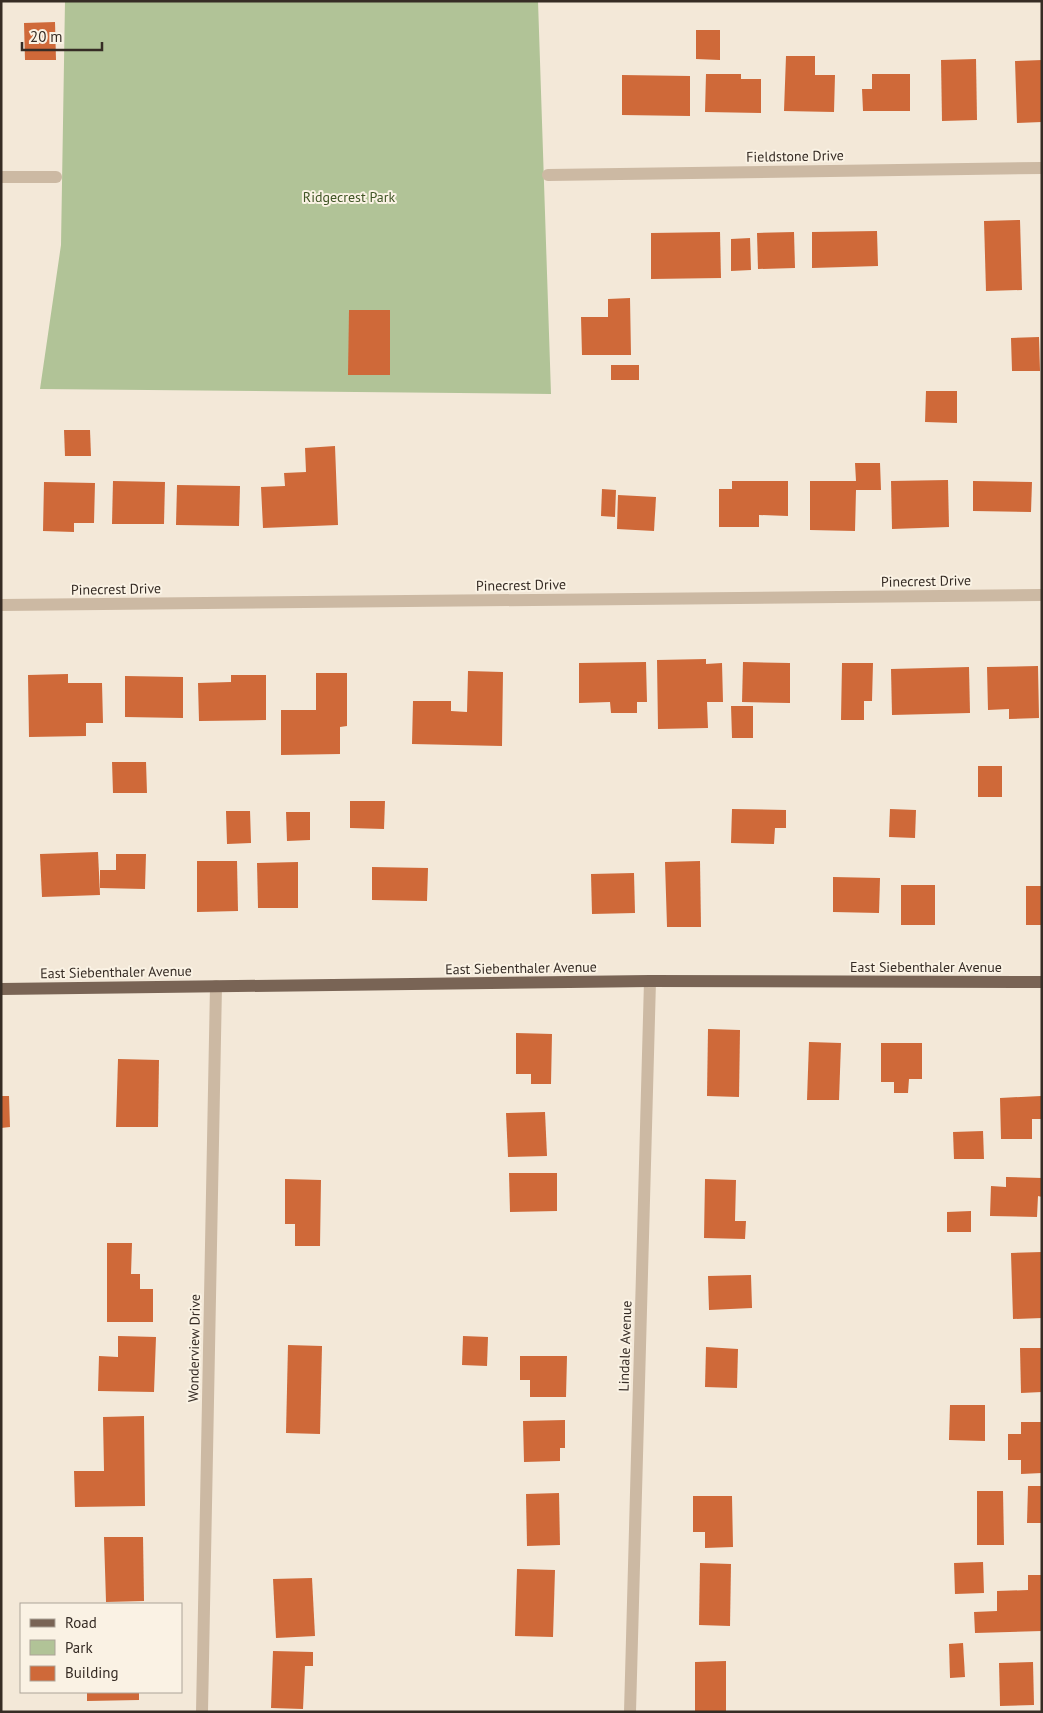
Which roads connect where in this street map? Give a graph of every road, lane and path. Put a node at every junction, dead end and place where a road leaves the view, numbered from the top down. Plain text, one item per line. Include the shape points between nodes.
1 (1042, 168) edge
2 (548, 175) dead end
3 (1, 177) edge
4 (56, 177) dead end
5 (1042, 595) edge
6 (1, 605) edge
7 (650, 981) junction
8 (1042, 982) edge
9 (216, 986) junction
10 (1, 989) edge
11 (202, 1712) edge
12 (630, 1712) edge

1 - 2 street, Fieldstone Drive
3 - 4 street
5 - 6 street, Pinecrest Drive
7 - 8 main road, East Siebenthaler Avenue
7 - 9 main road, East Siebenthaler Avenue
7 - 12 street, Lindale Avenue
9 - 10 main road, East Siebenthaler Avenue
9 - 11 street, Wonderview Drive

